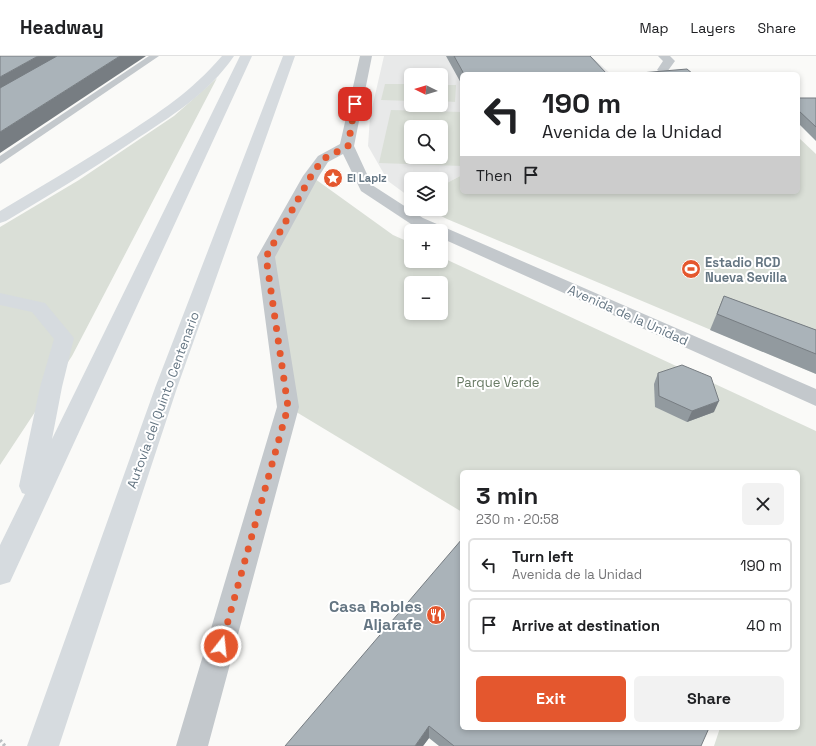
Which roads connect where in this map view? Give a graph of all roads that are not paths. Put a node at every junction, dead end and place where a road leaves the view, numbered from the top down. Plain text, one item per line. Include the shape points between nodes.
1 (155, 56) edge
2 (228, 56) edge
3 (246, 56) edge
4 (289, 56) edge
5 (366, 56) edge
6 (664, 56) edge
7 (663, 70) edge
8 (348, 146) junction
9 (0, 161) edge
10 (0, 218) edge
11 (424, 224) edge
12 (448, 235) edge
13 (0, 299) edge
14 (816, 398) edge
15 (25, 517) junction
16 (0, 573) edge
17 (43, 746) edge
18 (192, 746) edge

1 - 9 lane
2 - 10 highway via 208,80 178,106 88,165
3 - 15 highway
4 - 17 highway, Autovía del Quinto Centenario via 166,388
5 - 8 street
6 - 7 street via 669,61
8 - 11 street, Avenida de la Unidad via 366,188
8 - 18 street via 323,159 266,257 288,407
12 - 14 street, Avenida de la Unidad
13 - 15 highway via 38,307 64,338 51,387
15 - 16 highway

